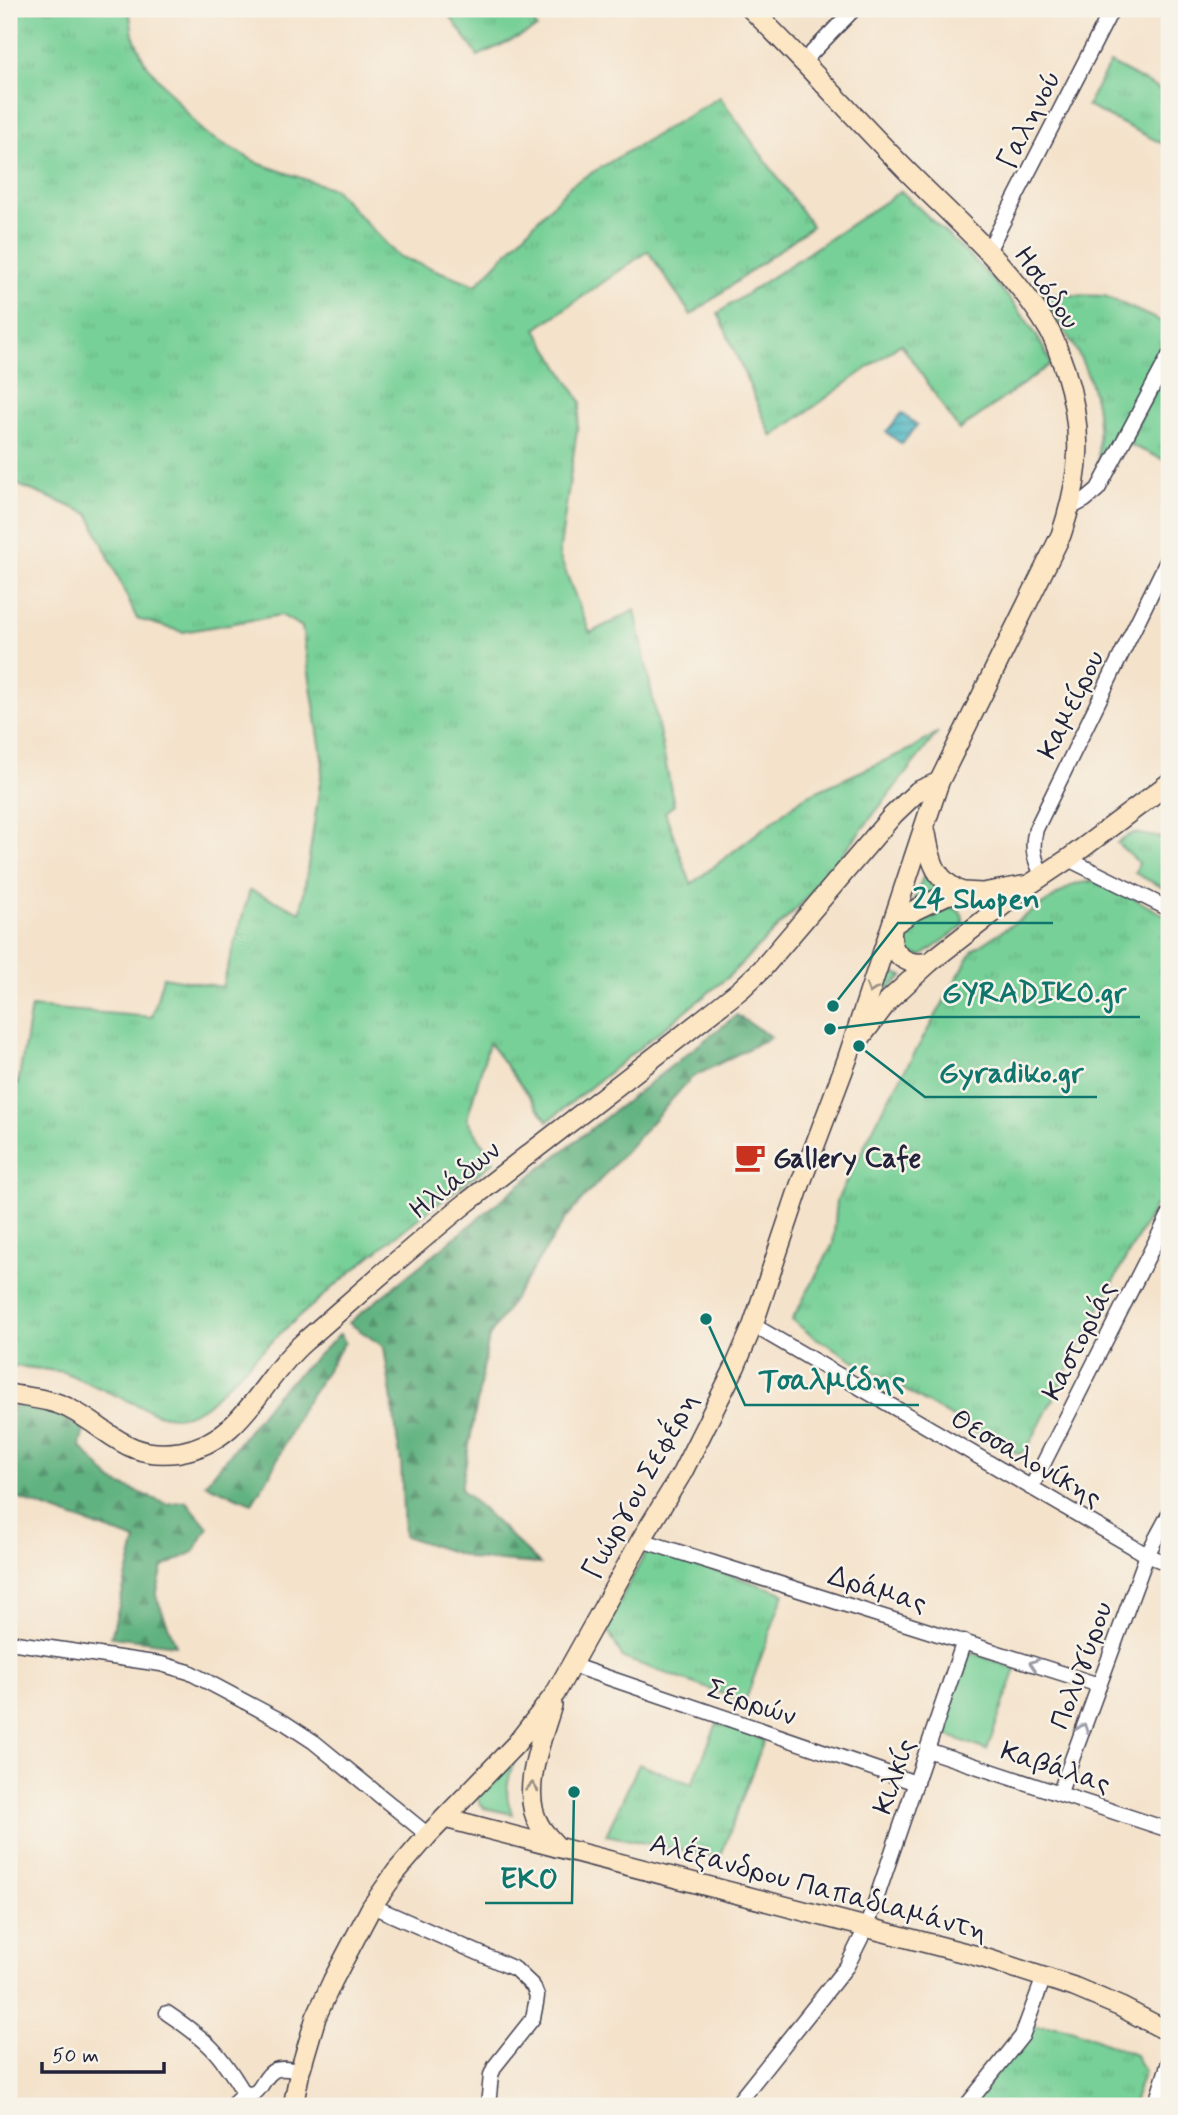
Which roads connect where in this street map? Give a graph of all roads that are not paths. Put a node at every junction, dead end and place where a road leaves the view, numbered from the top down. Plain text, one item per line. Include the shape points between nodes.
1 (751, 9) edge
2 (854, 9) edge
3 (1112, 9) edge
4 (803, 63) junction
5 (988, 251) junction
6 (1169, 356) edge
7 (1070, 509) junction
8 (1167, 565) edge
9 (939, 782) junction
10 (1169, 783) edge
11 (931, 809) junction
12 (893, 815) junction
13 (925, 828) junction
14 (1068, 859) junction
15 (1036, 881) junction
16 (963, 892) junction
17 (1169, 909) edge
18 (893, 925) junction
19 (973, 930) junction
20 (930, 962) junction
21 (847, 1060) junction
22 (1169, 1215) edge
23 (752, 1325) junction
24 (9, 1394) edge
25 (1031, 1488) junction
26 (1169, 1514) edge
27 (641, 1540) junction
28 (1147, 1555) junction
29 (1169, 1564) edge
30 (964, 1641) junction
31 (9, 1642) edge
32 (572, 1665) junction
33 (1099, 1685) junction
34 (555, 1694) junction
35 (927, 1750) junction
36 (916, 1783) junction
37 (1060, 1792) junction
38 (445, 1818) junction
39 (1169, 1830) edge
40 (428, 1835) junction
41 (557, 1847) junction
42 (372, 1906) junction
43 (867, 1926) junction
44 (1044, 1977) junction
45 (167, 2013) dead end
46 (1169, 2032) edge
47 (1169, 2062) edge
48 (300, 2071) junction
49 (244, 2093) junction
50 (230, 2106) edge
51 (293, 2106) edge
52 (488, 2106) edge
53 (734, 2106) edge
54 (966, 2106) edge
55 (1154, 2106) edge

1 - 4 street, Ησιόδου
2 - 4 street
3 - 5 street, Γαληνού
4 - 5 street, Ησιόδου
5 - 7 street, Ησιόδου via 1051,333 1067,377 1079,438
6 - 7 street via 1098,489
7 - 9 street, Ησιόδου via 1061,536
8 - 15 street, Καμείρου via 1036,829
9 - 11 street, Ησιόδου
9 - 12 street, Ηλιάδων via 918,791
10 - 14 street
11 - 12 street via 916,803
11 - 13 street, Ησιόδου
12 - 24 street, Ηλιάδων via 741,989 463,1206 291,1353 240,1421 219,1436 182,1452 143,1452 116,1441 68,1407
13 - 16 street via 934,867 948,885
13 - 18 street, Γιώργου Σεφέρη
14 - 15 street
14 - 17 street
15 - 16 street via 982,893
15 - 19 street
16 - 18 street via 939,898
16 - 19 street via 979,906
18 - 20 street via 891,940 899,955 914,963
18 -> 21 street, Γιώργου Σεφέρη
19 - 20 street
20 - 21 street via 889,1000
21 - 23 street, Γιώργου Σεφέρη
22 - 25 street, Καστοριάς
23 - 25 street, Θεσσαλονίκης
23 - 27 street, Γιώργου Σεφέρη via 682,1474
25 - 28 street, Θεσσαλονίκης
26 - 28 street, Πολυγύρου
27 - 30 street, Δράμας
27 - 32 street, Γιώργου Σεφέρη
28 - 29 street, Θεσσαλονίκης
28 - 33 street, Πολυγύρου
33 -> 30 street, Δράμας
30 - 35 street, Κιλκίς
31 - 40 street via 189,1672 314,1742
32 - 34 street, Γιώργου Σεφέρη
32 - 36 street, Σερρών
37 -> 33 street, Πολυγύρου
34 - 38 street, Γιώργου Σεφέρη via 516,1744
41 -> 34 street via 539,1826 531,1787
35 - 36 street, Κιλκίς
35 - 37 street, Καβάλας
36 - 43 street, Κιλκίς
37 - 39 street, Καβάλας
38 - 40 street, Γιώργου Σεφέρη
38 - 41 street, Αλέξανδρου Παπαδιαμάντη
40 - 42 street, Γιώργου Σεφέρη
41 - 43 street, Αλέξανδρου Παπαδιαμάντη
42 - 48 street, Γιώργου Σεφέρη via 316,2017
42 - 52 street via 515,1969 533,1986 537,1996 533,2018 495,2066
43 - 44 street, Αλέξανδρου Παπαδιαμάντη
43 - 53 street, Κιλκίς via 847,1966
44 - 46 street, Αλέξανδρου Παπαδιαμάντη via 1121,2007
44 - 54 street via 1022,2036
45 - 49 street via 206,2041
47 - 55 street
48 - 49 street via 276,2070 258,2092
48 - 51 street, Γιώργου Σεφέρη
49 - 50 street

